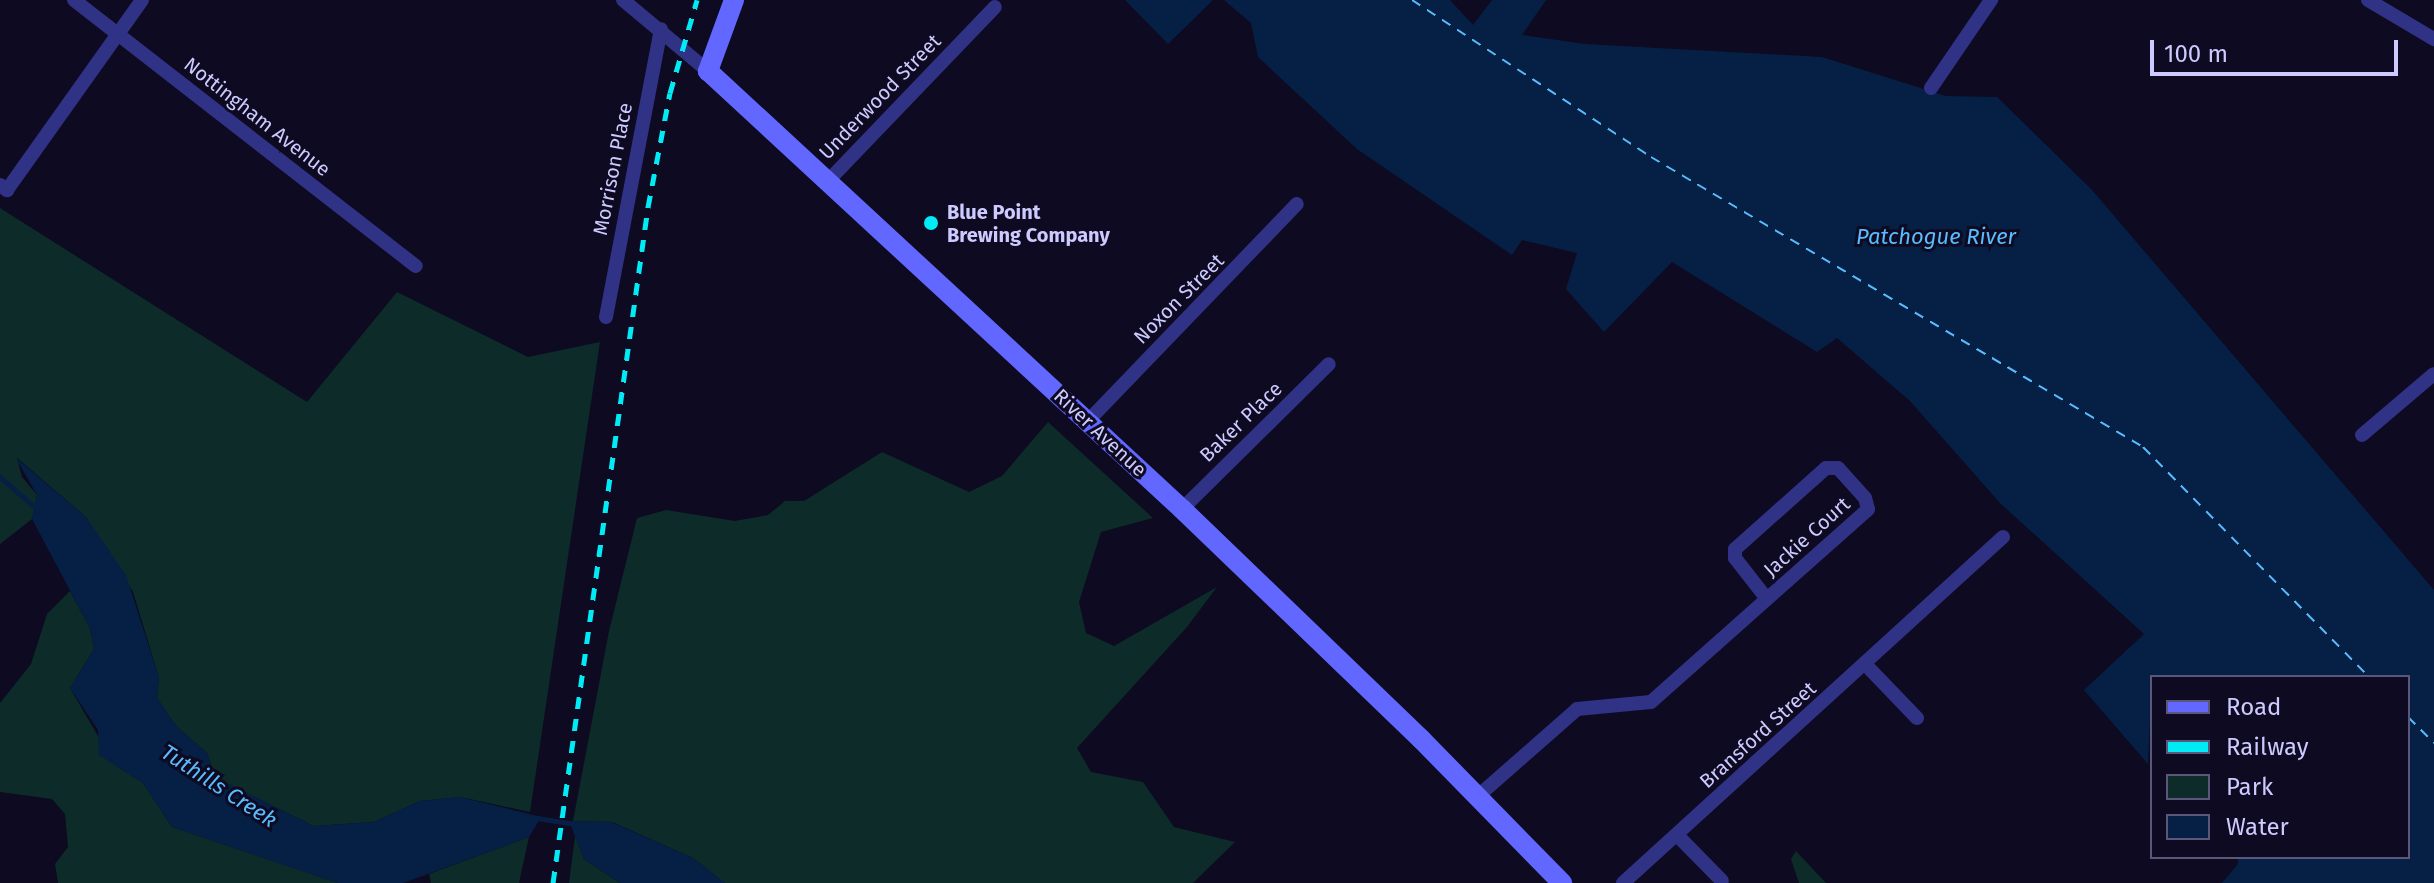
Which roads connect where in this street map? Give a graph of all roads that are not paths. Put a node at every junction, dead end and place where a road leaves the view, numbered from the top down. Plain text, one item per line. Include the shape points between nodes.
1 (74, 0) edge
2 (142, 0) edge
3 (623, 0) edge
4 (734, 0) edge
5 (1991, 0) edge
6 (2368, 0) edge
7 (995, 7) dead end
8 (661, 29) junction
9 (118, 35) junction
10 (2434, 39) edge
11 (708, 71) junction
12 (1931, 88) dead end
13 (828, 181) junction
14 (4, 188) edge
15 (1297, 204) dead end
16 (416, 266) dead end
17 (606, 317) dead end
18 (1329, 364) dead end
19 (2433, 376) edge
20 (1088, 421) junction
21 (2362, 435) dead end
22 (1182, 509) junction
23 (2003, 537) dead end
24 (1767, 599) junction
25 (1865, 664) junction
26 (1917, 718) dead end
27 (1477, 797) junction
28 (1677, 835) junction
29 (1722, 881) dead end
30 (1562, 883) edge
31 (1623, 883) edge

1 - 9 street, Nottingham Avenue
2 - 9 street
3 - 8 street, River Avenue
4 - 11 main road
5 - 12 street
6 - 10 street
7 - 13 street, Underwood Street
8 - 11 street, River Avenue
8 - 17 street, Morrison Place
9 - 14 street
9 - 16 street, Nottingham Avenue
11 - 13 main road, River Avenue
13 - 20 main road, River Avenue
15 - 20 street, Noxon Street
18 - 22 street, Baker Place
19 - 21 street
20 - 22 main road, River Avenue
22 - 27 main road, River Avenue
23 - 25 street, Bransford Street
24 - 24 street, Jackie Court via 1868,509 1865,498 1838,468 1826,468 1735,549 1735,558
24 - 27 street, Jackie Court via 1651,702 1577,709
25 - 26 street
25 - 28 street, Bransford Street
27 - 30 main road, River Avenue
28 - 29 street
28 - 31 street, Bransford Street

